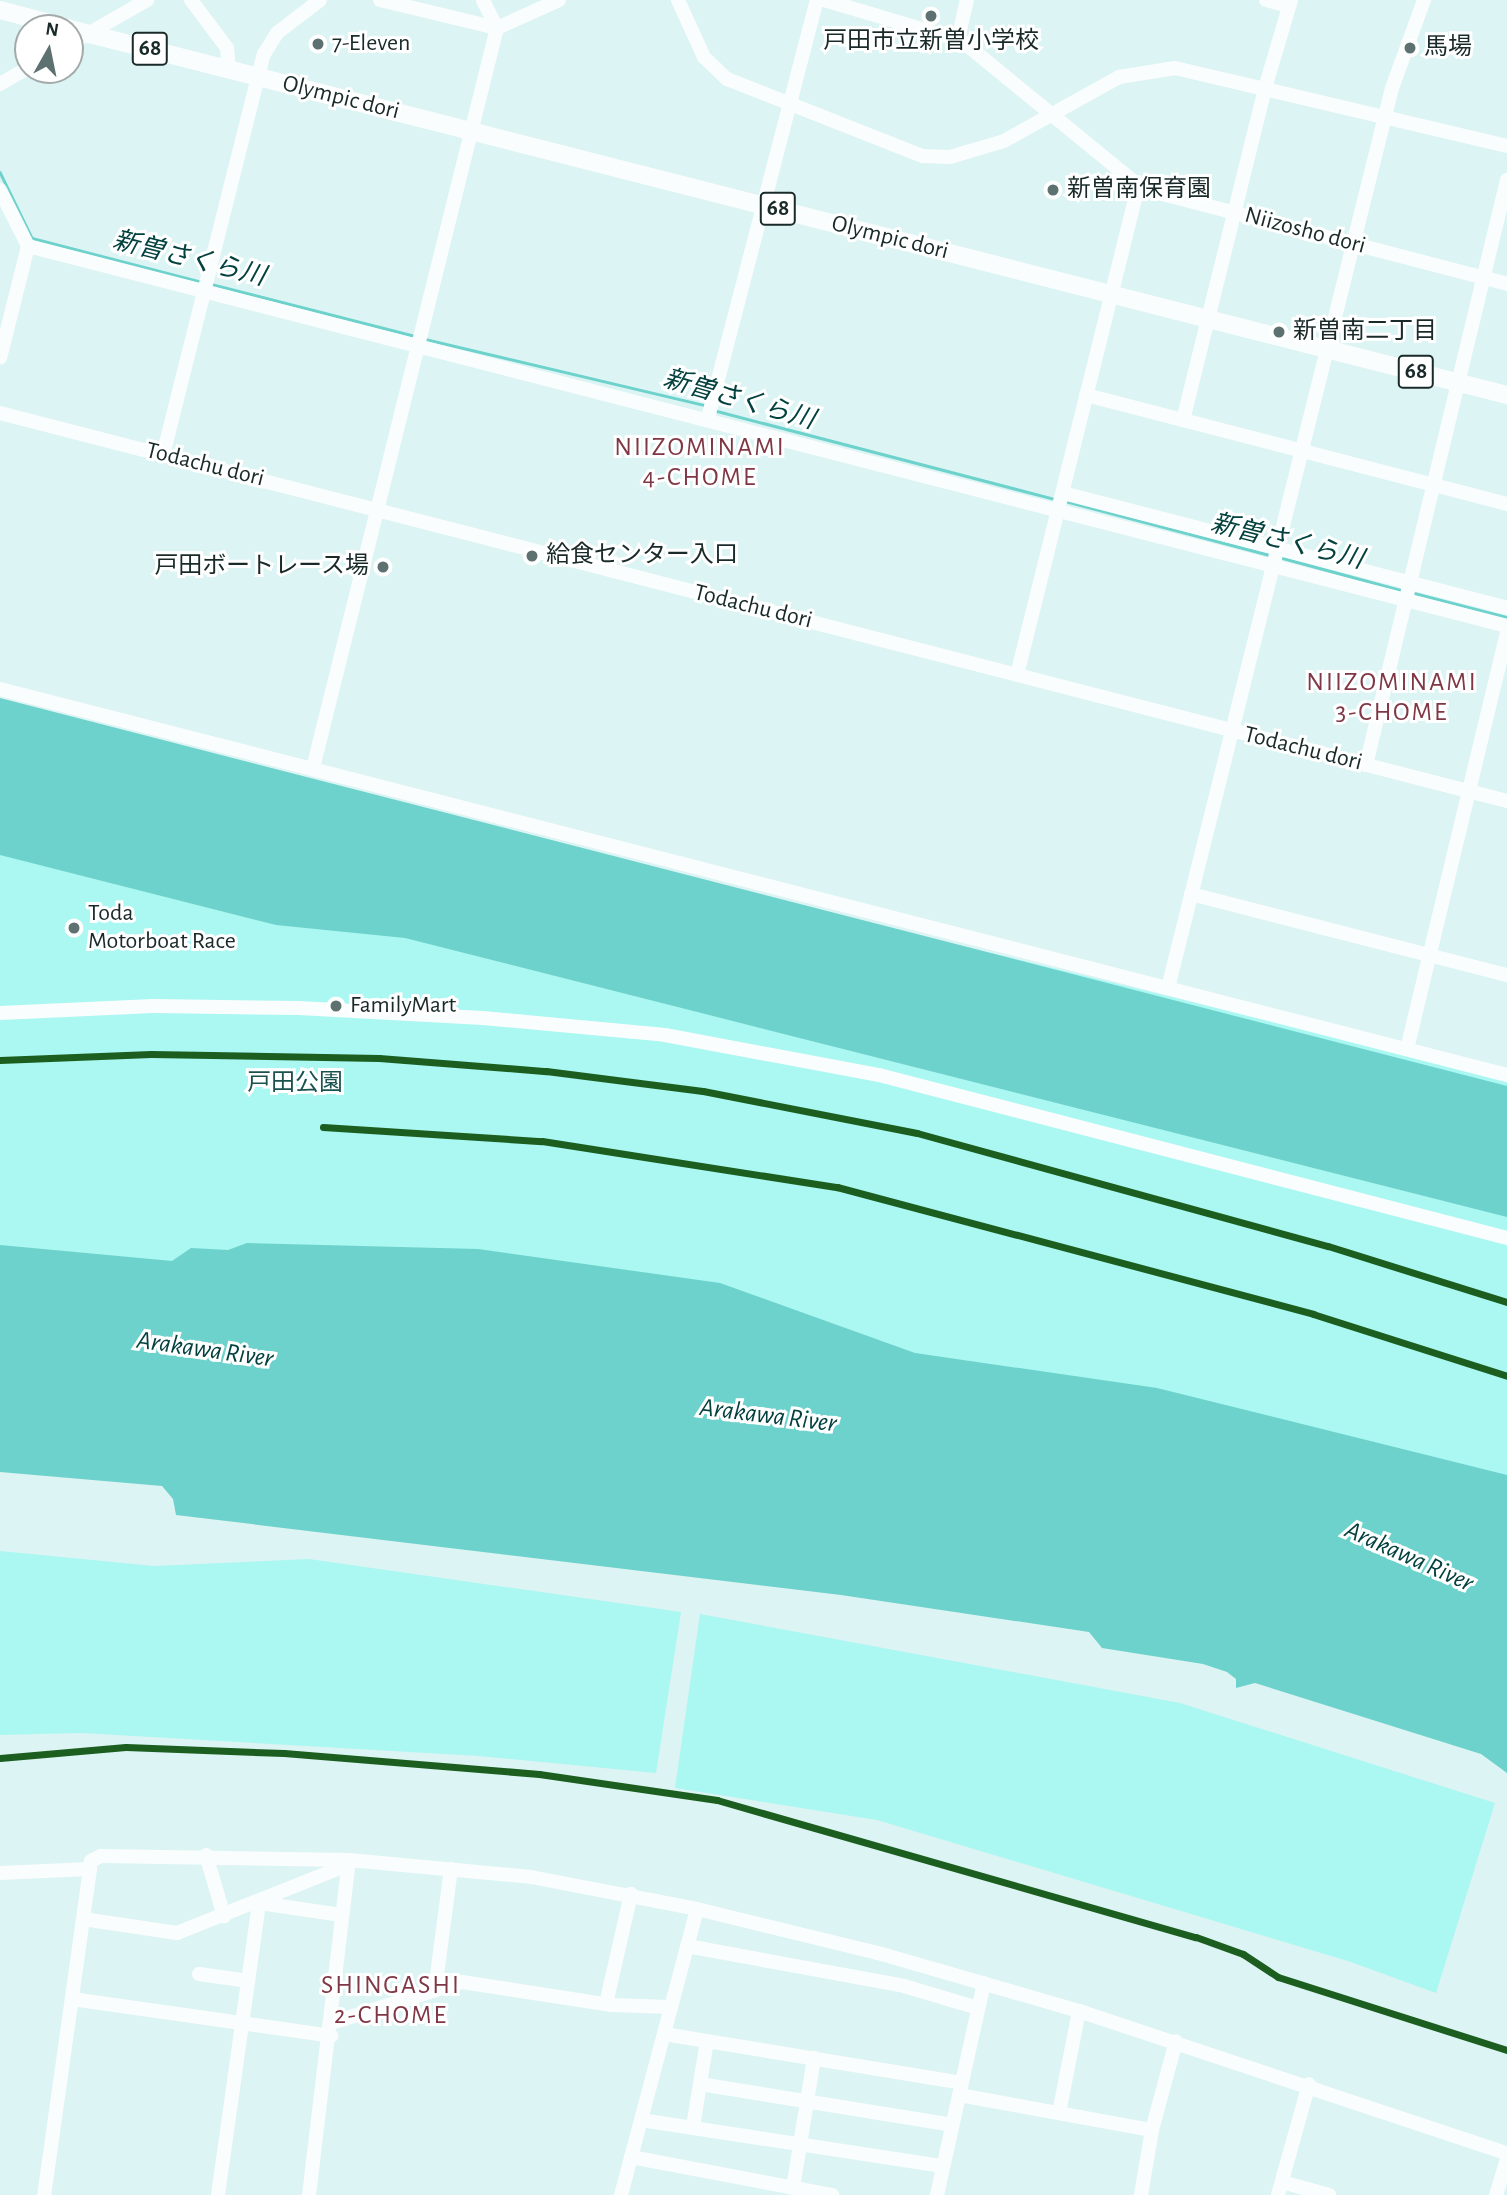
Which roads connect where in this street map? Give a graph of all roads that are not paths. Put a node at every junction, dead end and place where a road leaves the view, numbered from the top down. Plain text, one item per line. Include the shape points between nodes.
1 (147, 0) edge
2 (191, 0) edge
3 (320, 0) edge
4 (380, 0) edge
5 (483, 0) edge
6 (559, 0) edge
7 (678, 0) edge
8 (817, 0) edge
9 (824, 0) edge
10 (967, 0) edge
11 (1266, 0) edge
12 (1424, 0) edge
13 (1290, 3) edge
14 (497, 28) junction
15 (84, 32) edge
16 (89, 33) junction
17 (84, 36) edge
18 (958, 39) junction
19 (229, 69) junction
20 (257, 76) junction
21 (1265, 88) junction
22 (792, 106) junction
23 (1051, 115) junction
24 (1385, 117) junction
25 (472, 131) junction
26 (1507, 146) edge
27 (1507, 180) edge
28 (1138, 187) junction
29 (0, 190) edge
30 (766, 206) junction
31 (1234, 212) junction
32 (1354, 244) junction
33 (27, 246) junction
34 (1484, 278) junction
35 (1507, 284) edge
36 (206, 286) junction
37 (1112, 294) junction
38 (1209, 319) junction
39 (419, 340) junction
40 (1326, 349) junction
41 (0, 358) edge
42 (1458, 383) junction
43 (1086, 395) junction
44 (1507, 395) edge
45 (710, 408) dead end
46 (0, 413) edge
47 (1183, 420) junction
48 (1300, 450) junction
49 (163, 454) junction
50 (1434, 484) junction
51 (1061, 501) junction
52 (1507, 503) edge
53 (377, 510) junction
54 (1274, 557) junction
55 (1408, 591) junction
56 (1507, 608) edge
57 (1507, 626) edge
58 (1507, 633) edge
59 (1017, 675) junction
60 (0, 689) edge
61 (1232, 731) junction
62 (1366, 765) junction
63 (313, 768) junction
64 (1469, 792) junction
65 (1507, 801) edge
66 (1191, 894) junction
67 (1429, 956) junction
68 (1507, 975) edge
69 (1168, 988) junction
70 (0, 1013) edge
71 (1406, 1049) junction
72 (1507, 1074) edge
73 (1507, 1238) edge
74 (206, 1855) junction
75 (349, 1860) junction
76 (90, 1869) junction
77 (451, 1869) junction
78 (0, 1873) edge
79 (631, 1894) junction
80 (259, 1902) junction
81 (697, 1909) junction
82 (341, 1915) junction
83 (224, 1916) junction
84 (83, 1919) junction
85 (687, 1946) junction
86 (199, 1974) dead end
87 (249, 1982) junction
88 (984, 1983) junction
89 (435, 1990) junction
90 (72, 1999) junction
91 (606, 2004) junction
92 (671, 2007) junction
93 (978, 2008) junction
94 (1079, 2011) junction
95 (243, 2023) junction
96 (331, 2029) junction
97 (664, 2034) junction
98 (707, 2041) junction
99 (1176, 2041) junction
100 (814, 2058) junction
101 (700, 2084) junction
102 (1309, 2084) junction
103 (960, 2089) junction
104 (807, 2101) junction
105 (1059, 2113) junction
106 (641, 2120) junction
107 (952, 2125) junction
108 (693, 2127) junction
109 (1152, 2130) junction
110 (800, 2144) junction
111 (1507, 2155) edge
112 (631, 2157) junction
113 (943, 2166) junction
114 (793, 2188) junction
115 (1280, 2188) edge
116 (940, 2194) edge
117 (44, 2195) edge
118 (218, 2195) edge
119 (309, 2195) edge
120 (621, 2195) edge
121 (832, 2195) edge
122 (1142, 2195) edge
123 (1329, 2195) edge
124 (1496, 2195) edge

1 - 16 street
2 - 19 street via 227,48
3 - 20 street via 277,33
4 - 14 street
5 - 14 street
6 - 14 street
7 - 22 street via 704,57 727,79
8 - 22 street
9 - 18 street, Niizosho dori
10 - 18 street
11 - 13 street
12 - 24 street
13 - 21 street
14 - 25 street
15 - 16 main road, Olympic dori / 68
16 - 17 street
16 - 19 main road, Olympic dori / 68
18 - 23 street, Niizosho dori
19 - 20 main road, Olympic dori / 68
20 - 25 main road, Olympic dori / 68
20 - 36 street
21 - 23 street via 1175,68 1144,71 1119,77
21 - 24 street
21 - 31 street
22 - 23 street via 894,149 950,157 1004,141
22 - 30 street
23 - 28 street, Niizosho dori
24 - 26 street
24 - 32 street
25 - 30 main road, Olympic dori / 68
25 - 39 street
27 - 34 street
28 - 31 street, Niizosho dori
28 - 37 street
29 - 33 street
30 - 37 main road, Olympic dori / 68
30 - 45 street
31 - 32 street, Niizosho dori
31 - 38 street
32 - 34 street, Niizosho dori
32 - 40 street
33 - 36 street
33 - 41 street
34 - 35 street, Niizosho dori
34 - 42 street
36 - 39 street
36 - 49 street
37 - 38 main road, Olympic dori / 68
37 - 43 street
38 - 40 main road, Olympic dori / 68
38 - 47 street
39 - 51 street
39 - 53 street
40 - 42 main road, Olympic dori / 68
40 - 48 street
42 - 44 main road, Olympic dori / 68
42 - 50 street
43 - 47 street
43 - 51 street
46 - 49 street, Todachu dori
47 - 48 street
48 - 50 street
48 - 54 street
49 - 53 street, Todachu dori
50 - 52 street
50 - 55 street
51 - 54 street
51 - 59 street
53 - 59 street, Todachu dori
53 - 63 street
54 - 55 street
54 - 61 street
55 - 56 street
55 - 57 street
55 - 62 street
58 - 64 street
59 - 61 street, Todachu dori
60 - 63 street
61 - 62 street, Todachu dori
61 - 66 street
62 - 64 street, Todachu dori
63 - 69 street
64 - 65 street, Todachu dori
64 - 67 street
66 - 67 street
66 - 69 street
67 - 68 street
67 - 71 street
69 - 71 street
70 - 73 street via 153,1006 299,1008 483,1018 665,1035 879,1075
71 - 72 street
74 - 75 street
74 - 76 street via 98,1856
74 - 83 street
75 - 77 street
75 - 80 street
75 - 82 street
76 - 78 street
76 - 84 street
77 - 79 street
77 - 89 street
79 - 81 street
79 - 91 street
80 - 82 street
80 - 83 street
80 - 87 street
81 - 85 street
81 - 88 street
82 - 96 street
83 - 84 street via 177,1933
84 - 90 street
85 - 92 street
85 - 93 street via 904,1986
86 - 87 street
87 - 95 street
88 - 93 street
88 - 94 street
89 - 91 street via 465,1982
89 - 96 street
90 - 95 street
90 - 117 street
91 - 92 street
92 - 97 street
93 - 103 street
94 - 99 street
94 - 105 street
95 - 96 street
95 - 118 street
96 - 119 street
97 - 98 street
97 - 106 street
98 - 100 street
98 - 101 street
99 - 102 street
99 - 109 street
100 - 103 street
100 - 104 street
101 - 104 street
101 - 108 street
102 - 111 street
102 - 115 street
103 - 105 street
103 - 107 street
104 - 107 street
104 - 110 street
105 - 109 street
106 - 108 street
106 - 112 street
107 - 113 street
108 - 110 street
109 - 122 street
110 - 113 street
110 - 114 street
111 - 124 street
112 - 114 street
112 - 120 street
113 - 116 street
114 - 121 street
115 - 123 street

